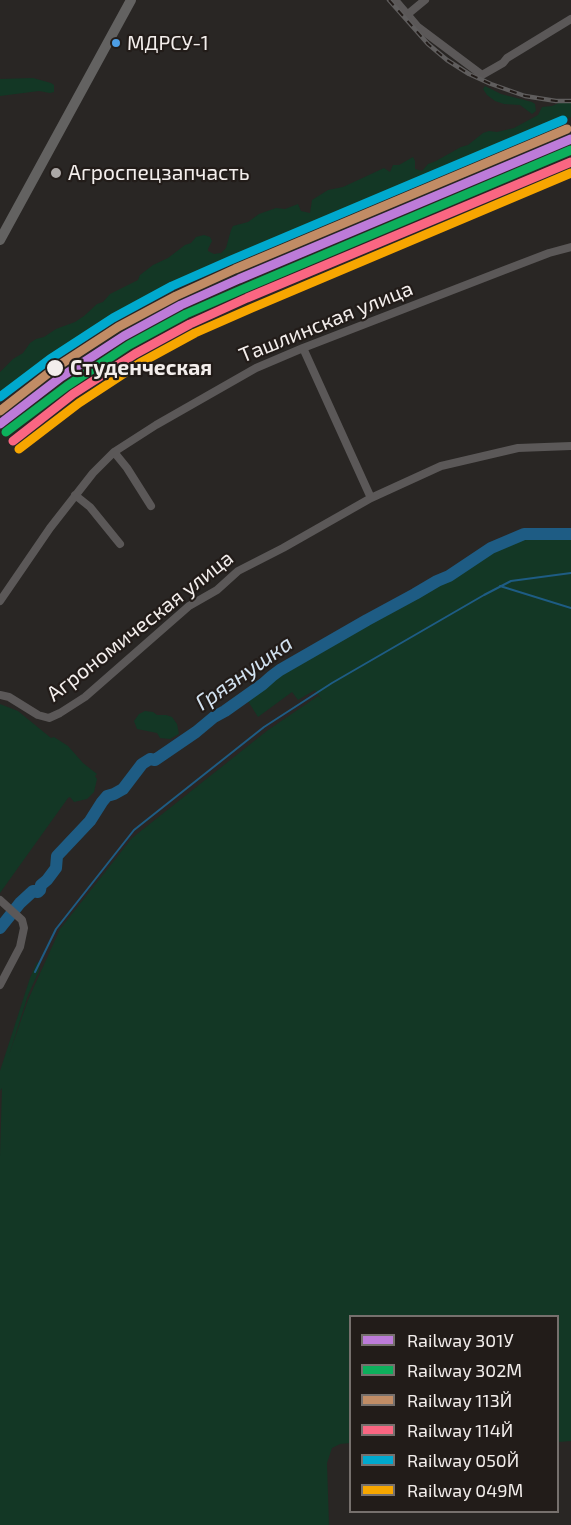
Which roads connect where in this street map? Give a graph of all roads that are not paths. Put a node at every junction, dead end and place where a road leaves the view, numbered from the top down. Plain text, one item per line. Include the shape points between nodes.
1 (131, 0) edge
2 (395, 0) edge
3 (425, 0) edge
4 (408, 14) junction
5 (571, 19) edge
6 (0, 240) edge
7 (571, 247) edge
8 (303, 348) junction
9 (571, 446) edge
10 (114, 452) junction
11 (75, 495) junction
12 (371, 498) junction
13 (151, 506) dead end
14 (120, 544) dead end
15 (0, 601) edge
16 (0, 695) edge
17 (0, 900) edge
18 (0, 985) edge

1 - 6 main road
2 - 4 street
3 - 4 street
4 - 5 street via 418,27 482,75
7 - 8 street, Ташлинская улица
8 - 10 street, Ташлинская улица via 256,368
8 - 12 street
9 - 12 street, Агрономическая улица via 518,448 441,466
10 - 11 street, Ташлинская улица
10 - 13 street
11 - 14 street
11 - 15 street, Ташлинская улица
12 - 16 street, Агрономическая улица via 238,571 217,590 189,606 85,697 60,713 49,718 38,715 9,696
17 - 18 street via 22,920 24,928 20,947

